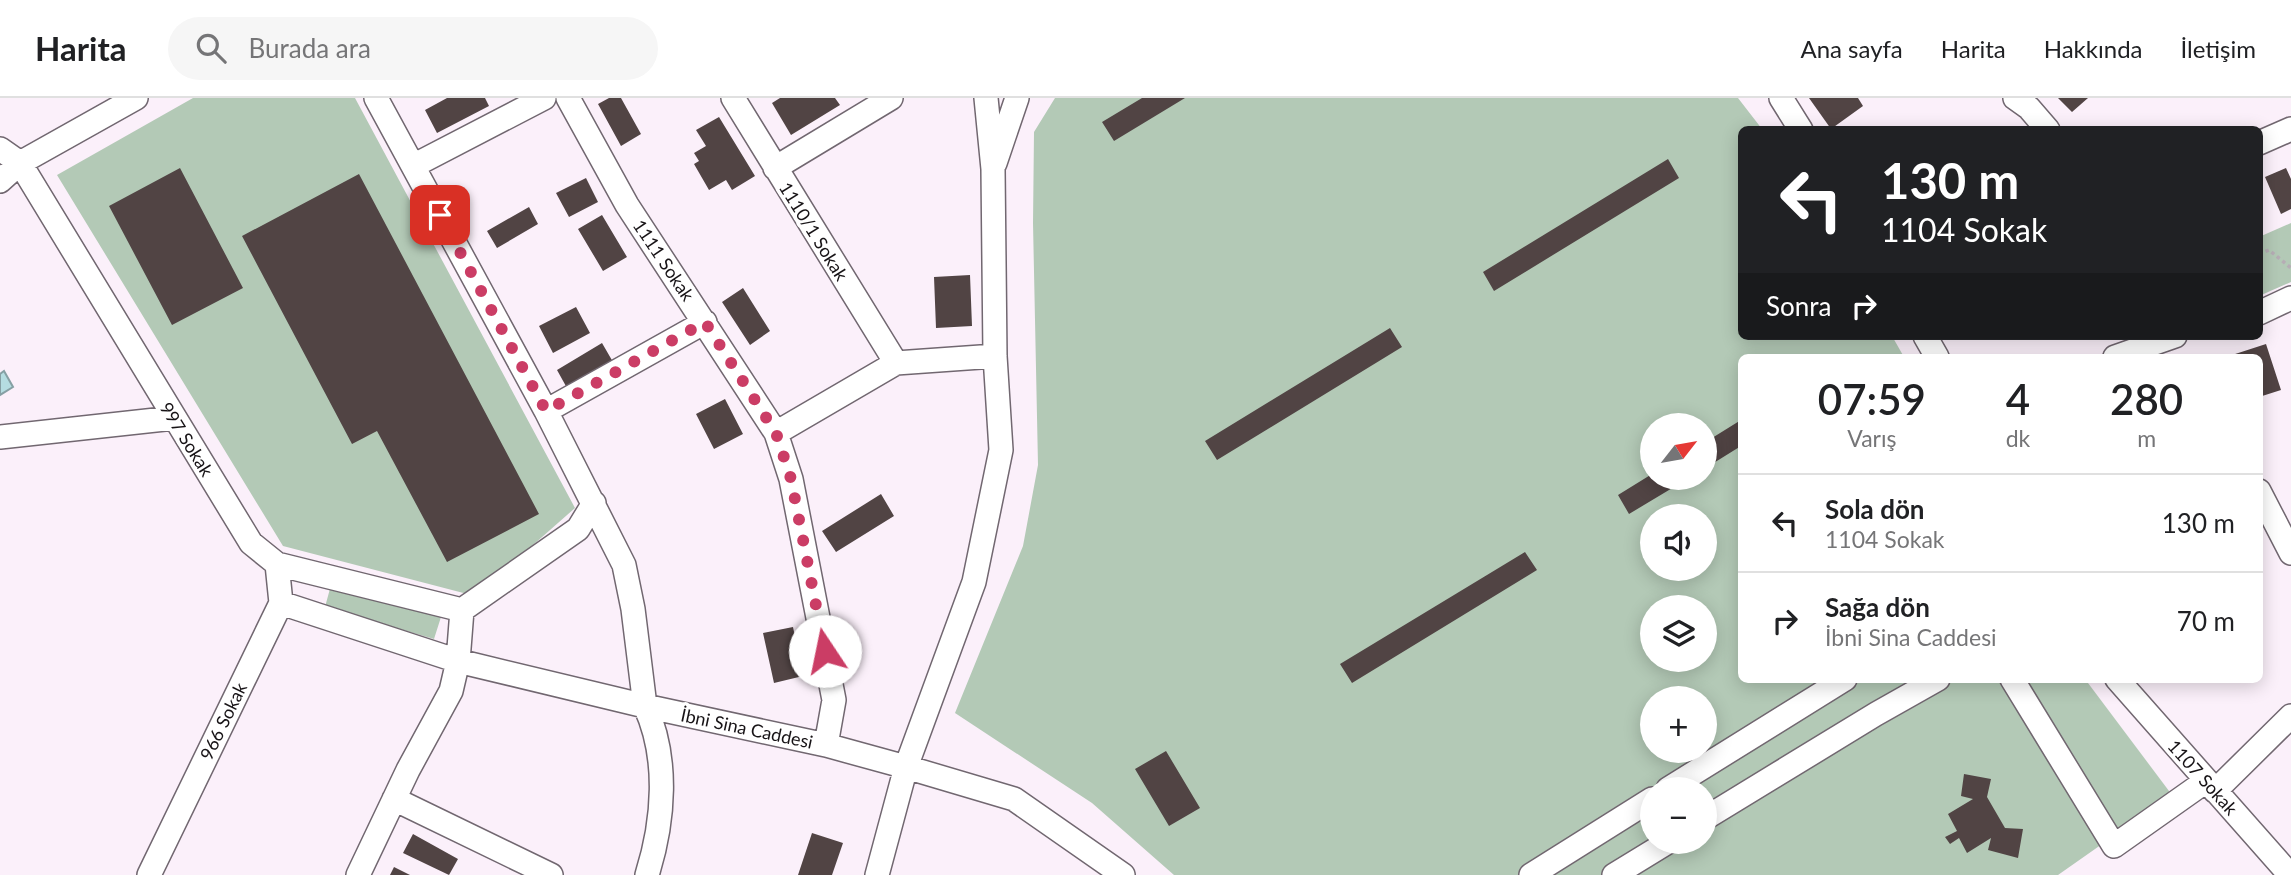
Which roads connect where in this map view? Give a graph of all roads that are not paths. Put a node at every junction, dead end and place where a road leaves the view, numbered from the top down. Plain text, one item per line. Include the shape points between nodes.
1 (136, 98) edge
2 (376, 98) edge
3 (544, 98) edge
4 (568, 98) edge
5 (733, 98) edge
6 (891, 98) edge
7 (986, 98) edge
8 (1017, 98) edge
9 (1781, 98) edge
10 (2020, 99) edge
11 (1798, 126) edge
12 (2044, 126) edge
13 (2291, 129) edge
14 (2263, 142) edge
15 (0, 149) edge
16 (20, 163) junction
17 (413, 166) junction
18 (775, 168) junction
19 (993, 169) junction
20 (0, 181) edge
21 (2291, 298) edge
22 (2263, 311) edge
23 (705, 322) junction
24 (2170, 342) edge
25 (2126, 354) edge
26 (995, 356) junction
27 (896, 363) junction
28 (546, 411) junction
29 (174, 418) junction
30 (776, 433) junction
31 (0, 437) edge
32 (2263, 499) edge
33 (594, 503) junction
34 (2291, 552) edge
35 (277, 564) junction
36 (281, 603) junction
37 (462, 610) junction
38 (458, 661) junction
39 (1839, 683) edge
40 (1931, 683) edge
41 (2014, 683) edge
42 (2120, 683) edge
43 (645, 706) junction
44 (2291, 716) edge
45 (826, 745) junction
46 (906, 767) junction
47 (1687, 777) edge
48 (2210, 786) junction
49 (394, 799) junction
50 (1640, 807) edge
51 (1717, 811) edge
52 (1648, 854) edge
53 (149, 875) edge
54 (358, 875) edge
55 (551, 875) edge
56 (648, 875) edge
57 (877, 875) edge
58 (1123, 875) edge
59 (1531, 875) edge
60 (1614, 875) edge
61 (2290, 875) edge

1 - 16 street
2 - 17 street
3 - 17 street
4 - 23 street, 1111 Sokak via 627,205
5 - 18 street, 1110/1 Sokak
6 - 18 street
7 - 19 street
8 - 19 street
9 - 11 street
10 - 12 street
13 - 14 street
15 - 16 street, 997 Sokak
16 - 20 street
16 - 29 street, 997 Sokak
17 - 28 street
18 - 27 street, 1110/1 Sokak
19 - 26 street
21 - 22 street
23 - 28 street
23 - 30 street, 1111 Sokak
24 - 25 street
26 - 27 street
26 - 46 street via 1001,450 974,582
27 - 30 street
28 - 33 street
29 - 31 street
29 - 35 street, 997 Sokak via 251,543
30 - 45 street, 1111 Sokak via 791,479 834,700
32 - 34 street
33 - 37 street via 578,529
33 - 43 street via 624,565
35 - 36 street
35 - 37 street, 997 Sokak
36 - 38 street
36 - 53 street, 966 Sokak
37 - 38 street
38 - 43 street
38 - 49 street via 451,691
39 - 47 street
40 - 51 street
41 - 48 street via 2114,846
42 - 48 street, 1107 Sokak
43 - 45 street, İbni Sina Caddesi
43 - 56 street via 656,731 662,807
44 - 48 street
45 - 46 street, İbni Sina Caddesi
46 - 57 street
46 - 58 street, İbni Sina Caddesi via 1014,799
48 - 61 street, 1107 Sokak
49 - 54 street
49 - 55 street
50 - 59 street
52 - 60 street

